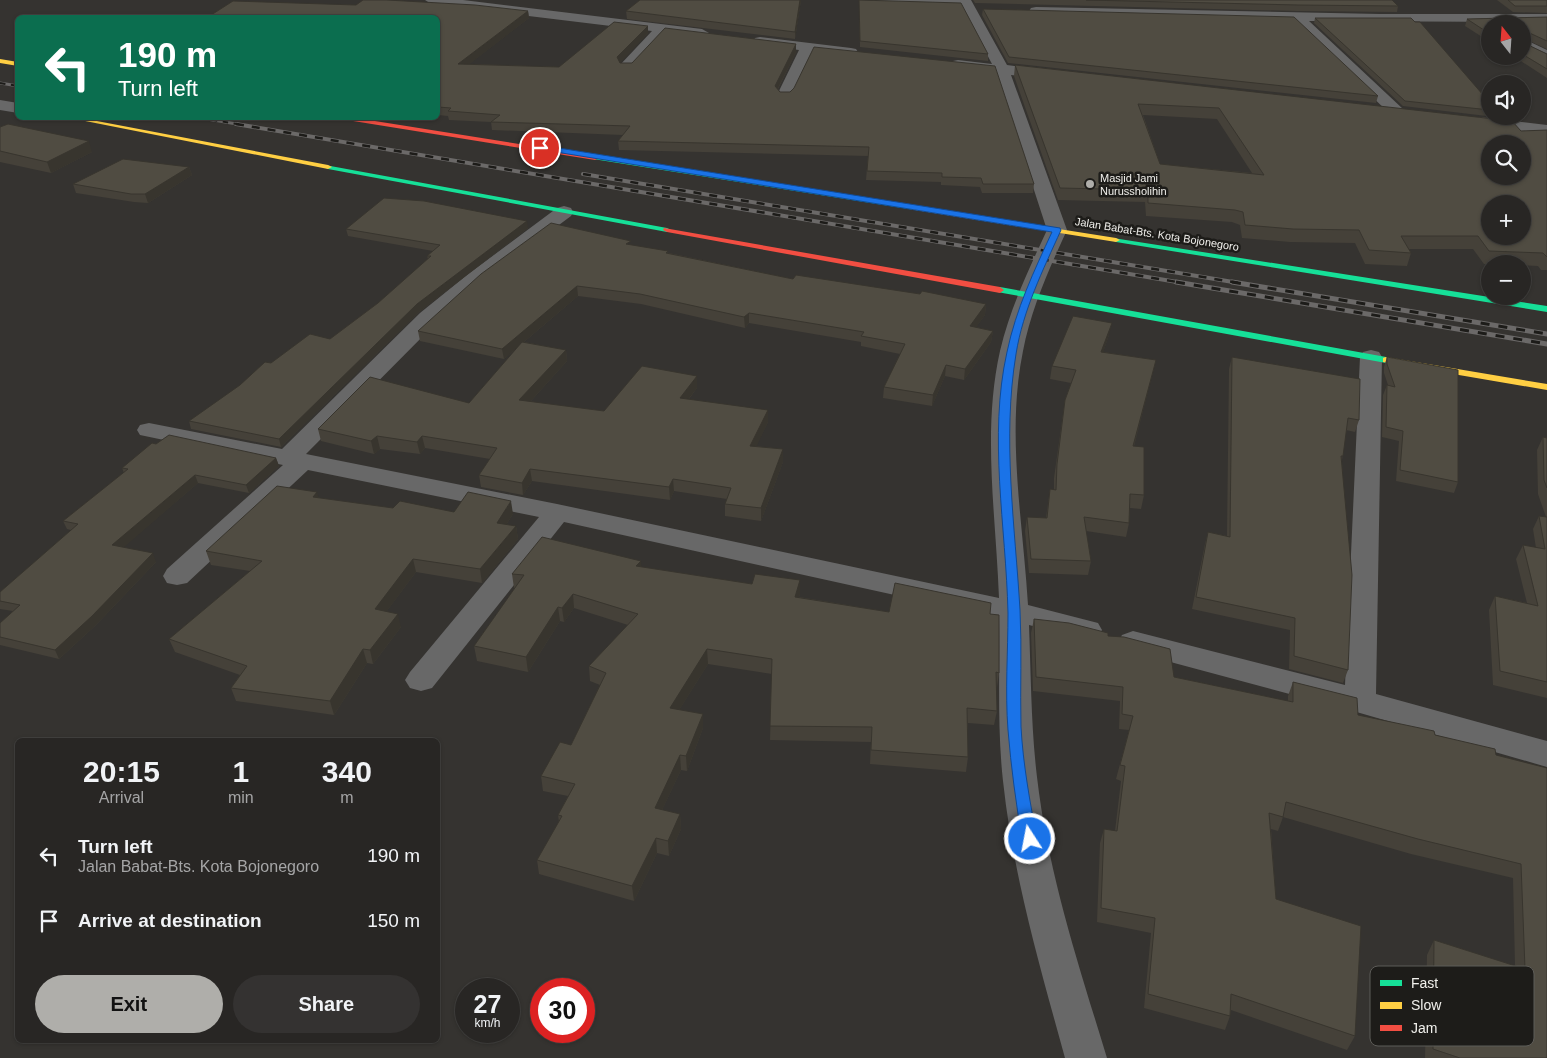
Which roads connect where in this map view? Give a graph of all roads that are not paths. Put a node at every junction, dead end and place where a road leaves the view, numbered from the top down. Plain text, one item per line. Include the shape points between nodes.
1 (431, 0) edge
2 (878, 0) edge
3 (966, 4) edge
4 (989, 9) edge
5 (1018, 10) edge
6 (1297, 17) junction
7 (1547, 18) edge
8 (1531, 19) edge
9 (1481, 21) edge
10 (663, 28) junction
11 (721, 36) edge
12 (750, 40) edge
13 (808, 47) junction
14 (1531, 47) edge
15 (866, 54) edge
16 (1547, 56) edge
17 (0, 61) edge
18 (944, 63) edge
19 (15, 64) edge
20 (626, 66) edge
21 (1002, 69) junction
22 (1071, 77) edge
23 (785, 95) edge
24 (0, 105) edge
25 (15, 108) edge
26 (1377, 110) edge
27 (1397, 112) junction
28 (1415, 114) edge
29 (83, 120) edge
30 (361, 120) edge
31 (1462, 120) edge
32 (1547, 130) edge
33 (564, 212) junction
34 (1057, 230) junction
35 (1028, 294) junction
36 (1547, 309) edge
37 (1371, 357) junction
38 (1547, 387) edge
39 (149, 430) dead end
40 (295, 459) junction
41 (557, 512) junction
42 (177, 576) dead end
43 (1014, 611) junction
44 (421, 680) dead end
45 (1360, 702) junction
46 (1547, 754) edge
47 (1086, 1058) edge

1 - 10 street
2 - 3 street
3 - 4 street
3 - 21 street
5 - 6 street
6 - 9 street
6 - 27 street
7 - 8 street
10 - 11 street
10 - 20 street
12 - 13 street
13 - 15 street
13 - 23 street
14 - 16 street
17 - 19 main road
18 - 21 street
21 - 22 street
21 - 34 street
24 - 25 street
26 - 27 street
27 - 28 street
29 - 33 main road
30 - 34 main road, Jalan Babat-Bts. Kota Bojonegoro
31 - 32 street
33 - 35 main road
33 - 40 street via 428,318
34 - 35 street
34 - 36 main road, Jalan Babat-Bts. Kota Bojonegoro
35 - 37 main road
35 - 43 street via 1012,353 1005,406 1005,486
37 - 38 main road
37 - 45 street
39 - 40 street
40 - 41 street
40 - 42 street
41 - 43 street
41 - 44 street
43 - 45 street
43 - 47 street via 1014,729 1023,802 1037,876
45 - 46 street

